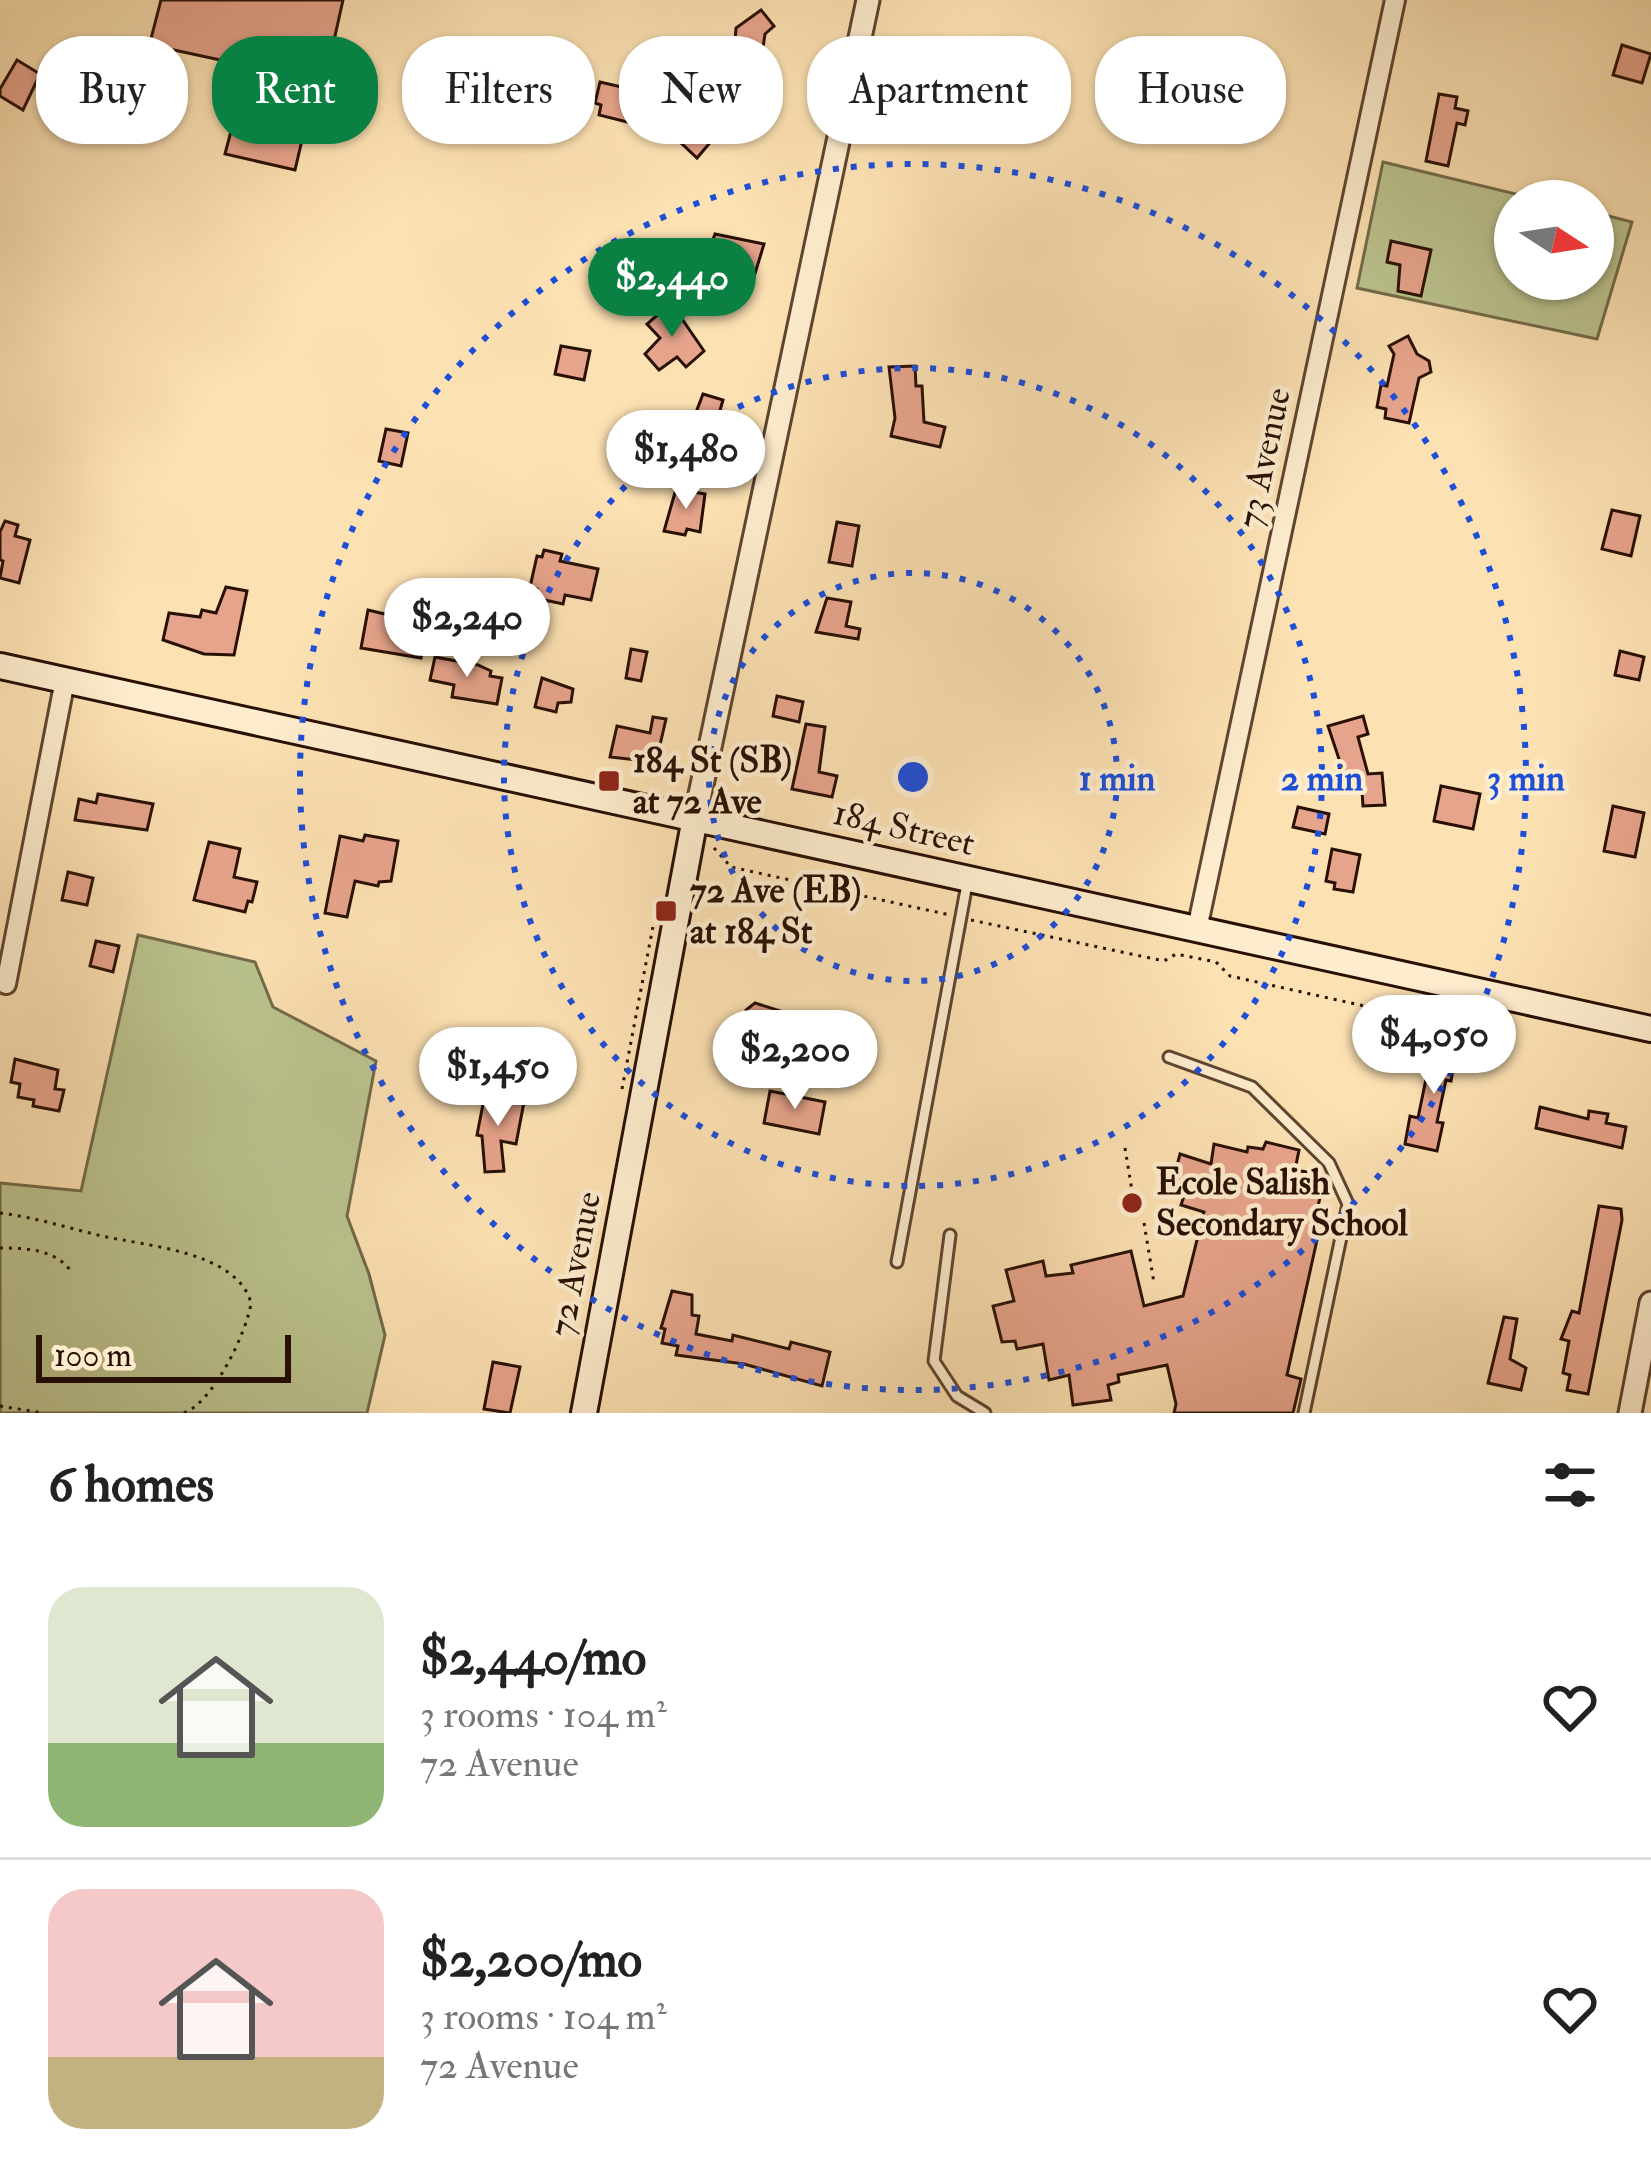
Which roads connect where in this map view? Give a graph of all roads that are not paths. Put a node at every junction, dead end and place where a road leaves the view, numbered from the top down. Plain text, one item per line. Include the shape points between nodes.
1 (868, 0) edge
2 (1394, 0) edge
3 (0, 666) edge
4 (65, 680) junction
5 (695, 818) junction
6 (968, 879) junction
7 (1197, 929) junction
8 (6, 984) dead end
9 (1651, 1029) edge
10 (1169, 1057) dead end
11 (950, 1235) dead end
12 (897, 1262) dead end
13 (1651, 1303) edge
14 (584, 1413) edge
15 (985, 1413) edge
16 (1304, 1413) edge
17 (1630, 1413) edge

1 - 5 street, 72 Avenue
2 - 7 street, 73 Avenue
3 - 4 main road, 184 Street
4 - 5 main road, 184 Street
4 - 8 street
5 - 6 main road, 184 Street
5 - 14 main road, 72 Avenue
6 - 7 main road, 184 Street
6 - 12 lane
7 - 9 main road, 184 Street
10 - 16 lane via 1252,1087 1329,1163 1348,1204
11 - 15 lane via 934,1361 957,1396
13 - 17 street

